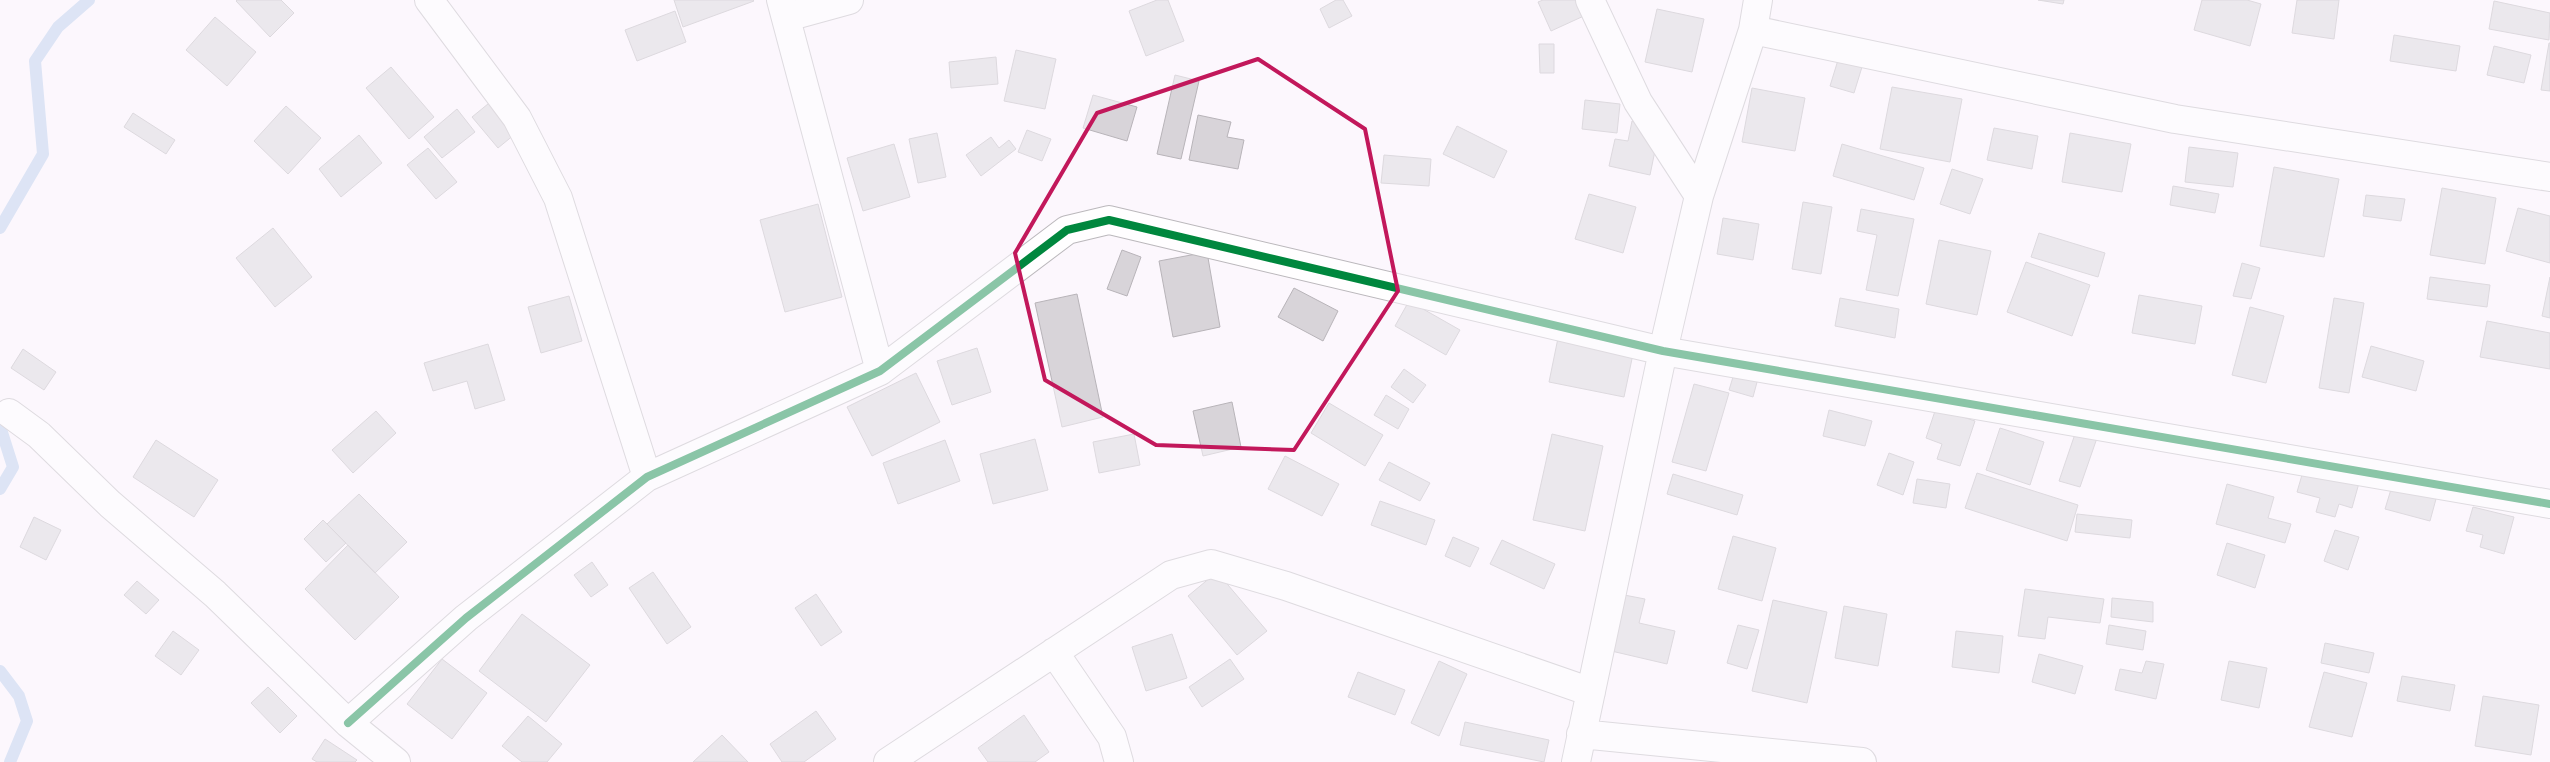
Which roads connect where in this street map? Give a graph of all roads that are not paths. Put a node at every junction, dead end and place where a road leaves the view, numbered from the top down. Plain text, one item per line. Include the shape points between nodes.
1 (429, 0) edge
2 (849, 0) edge
3 (1590, 0) edge
4 (1758, 0) edge
5 (784, 9) edge
6 (1752, 30) junction
7 (2550, 177) edge
8 (1699, 196) junction
9 (1664, 351) junction
10 (880, 371) junction
11 (9, 413) dead end
12 (648, 477) junction
13 (2550, 504) edge
14 (1054, 652) junction
15 (1591, 692) junction
16 (348, 722) junction
17 (1581, 734) junction
18 (396, 762) edge
19 (888, 762) edge
20 (1119, 762) edge
21 (1576, 762) edge
22 (1862, 762) edge

1 - 12 street via 517,118 558,198
2 - 5 street
3 - 8 street via 1638,102
4 - 6 street
5 - 10 street
6 - 7 street via 2175,119
6 - 8 street
8 - 9 street
9 - 10 street via 1109,220 1067,230
9 - 13 street
9 - 15 street
10 - 12 street
11 - 16 street via 39,435 110,504 215,594
12 - 16 street via 466,618
14 - 15 street via 1171,575 1211,564 1286,586
14 - 19 street
14 - 20 street via 1112,737
15 - 17 street
16 - 18 street
17 - 21 street
17 - 22 street

